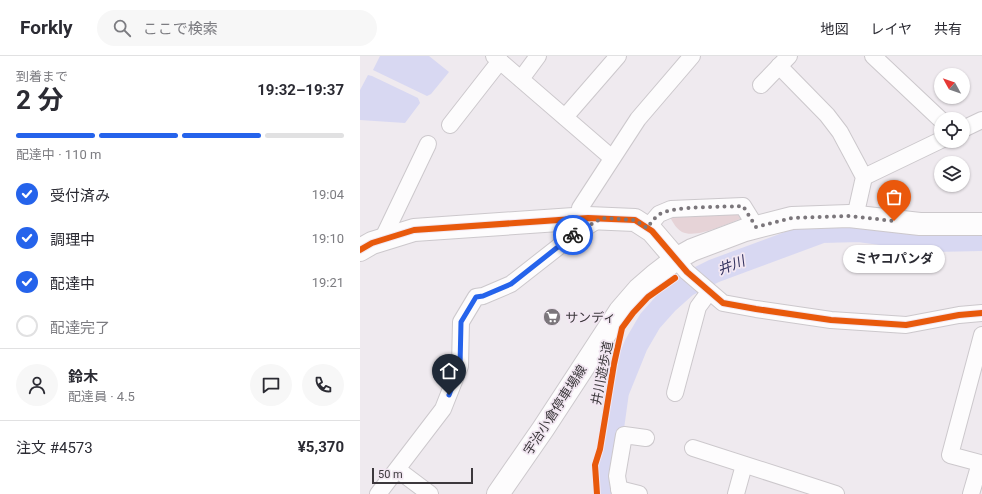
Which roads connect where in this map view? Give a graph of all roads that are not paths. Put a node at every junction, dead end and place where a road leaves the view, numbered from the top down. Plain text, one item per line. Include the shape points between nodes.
1 (538, 56) edge
2 (618, 56) edge
3 (691, 56) edge
4 (873, 56) edge
5 (497, 58) edge
6 (784, 61) edge
7 (521, 78) junction
8 (761, 85) dead end
9 (934, 113) edge
10 (565, 117) junction
11 (982, 120) edge
12 (450, 125) dead end
13 (970, 126) edge
14 (934, 143) edge
15 (428, 144) dead end
16 (612, 158) junction
17 (864, 177) junction
18 (855, 216) junction
19 (580, 218) junction
20 (602, 218) junction
21 (982, 224) edge
22 (756, 227) junction
23 (647, 228) junction
24 (382, 240) junction
25 (360, 250) edge
26 (681, 266) junction
27 (706, 289) junction
28 (982, 313) edge
29 (982, 335) edge
30 (675, 393) dead end
31 (646, 438) dead end
32 (693, 448) dead end
33 (744, 465) junction
34 (398, 470) junction
35 (619, 492) edge
36 (378, 494) edge
37 (430, 494) edge
38 (498, 494) edge
39 (640, 494) edge
40 (736, 494) edge
41 (836, 494) edge
42 (971, 494) edge

1 - 7 street
2 - 10 street
3 - 16 street via 638,119
4 - 9 street
5 - 7 street
5 - 12 street
6 - 8 street
6 - 17 street via 840,132
7 - 10 street
10 - 16 street
11 - 13 street
14 - 17 street
15 - 24 street
16 - 19 street via 580,208
17 - 18 street
18 - 21 main road, 宇治小倉停車場線 via 920,224
18 - 22 main road, 宇治小倉停車場線 via 792,218
19 - 20 main road
19 - 24 main road via 414,230
20 - 23 main road via 635,220
20 - 34 street via 571,237 511,284 476,297 461,322 460,366 443,409
22 - 23 street via 743,206 671,209 660,214
22 - 26 main road, 宇治小倉停車場線 via 692,250
23 - 26 main road
24 - 25 main road
26 - 27 street
26 - 38 main road, 宇治小倉停車場線 via 644,285 620,311
27 - 28 street via 723,303 831,320 906,325
27 - 30 street via 698,307
29 - 42 street via 950,455 980,463
31 - 35 street via 624,435 617,476
32 - 33 street
33 - 40 street
33 - 41 street
34 - 36 street
34 - 37 street
35 - 39 street

